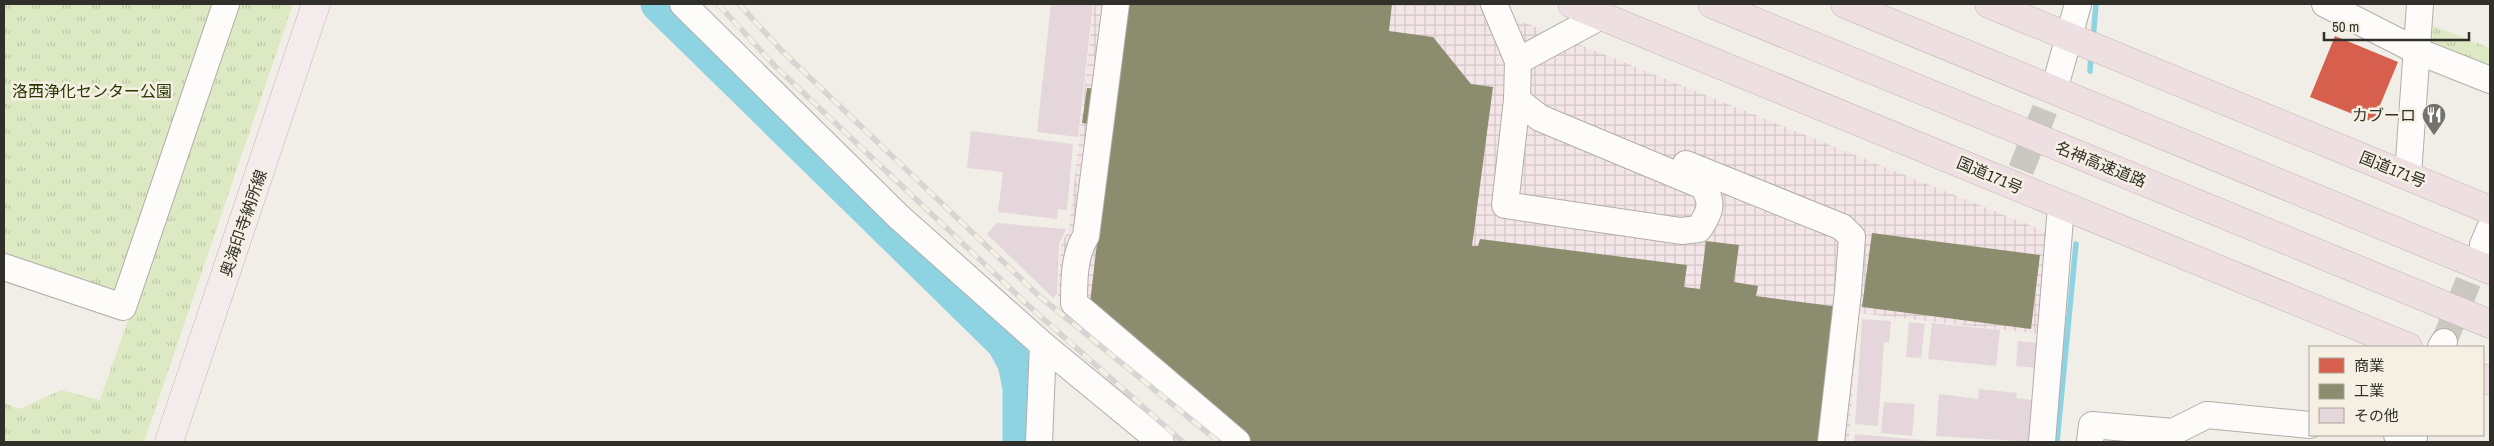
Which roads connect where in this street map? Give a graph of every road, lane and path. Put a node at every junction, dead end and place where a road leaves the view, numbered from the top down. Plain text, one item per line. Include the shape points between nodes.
1 (226, 4) edge
2 (316, 4) edge
3 (683, 4) edge
4 (1116, 4) edge
5 (1494, 4) edge
6 (1572, 4) edge
7 (1712, 4) edge
8 (1845, 4) edge
9 (1989, 4) edge
10 (2078, 4) edge
11 (2325, 4) edge
12 (2420, 4) edge
13 (1601, 16) junction
14 (2068, 37) junction
15 (2417, 51) junction
16 (1518, 61) junction
17 (2058, 76) tunnel mouth
18 (2490, 80) edge
19 (1517, 100) junction
20 (2408, 175) junction
21 (2061, 206) junction
22 (2490, 210) edge
23 (2488, 247) edge
24 (4, 267) edge
25 (2490, 324) edge
26 (1044, 346) junction
27 (2404, 346) edge
28 (2309, 425) edge
29 (169, 442) edge
30 (1039, 442) edge
31 (1161, 442) edge
32 (1237, 442) edge
33 (1831, 442) edge
34 (2042, 442) edge
35 (2090, 442) edge

1 - 24 street via 123,307
2 - 29 main road, 奥海印寺納所線
3 - 26 street via 899,217
4 - 32 street via 1086,236 1079,247 1075,272 1074,303
5 - 16 street
6 - 13 highway, 国道171号
7 - 25 highway, 名神高速道路
8 - 23 highway
9 - 14 highway, 国道171号
10 - 14 street
11 - 15 street
12 - 15 street
13 - 16 street
13 - 21 highway, 国道171号 via 2018,177
14 - 17 street
14 - 20 highway, 国道171号
15 - 18 street
15 - 20 street
16 - 19 street
19 - 19 street via 1505,205 1682,231 1699,229 1708,216 1710,198 1703,186 1540,118
19 - 33 street via 1544,107 1842,226 1852,237
20 - 22 highway, 国道171号
21 - 27 highway, 国道171号
21 - 34 street
26 - 30 street
26 - 31 street
28 - 35 street via 2207,415 2173,432 2092,426

